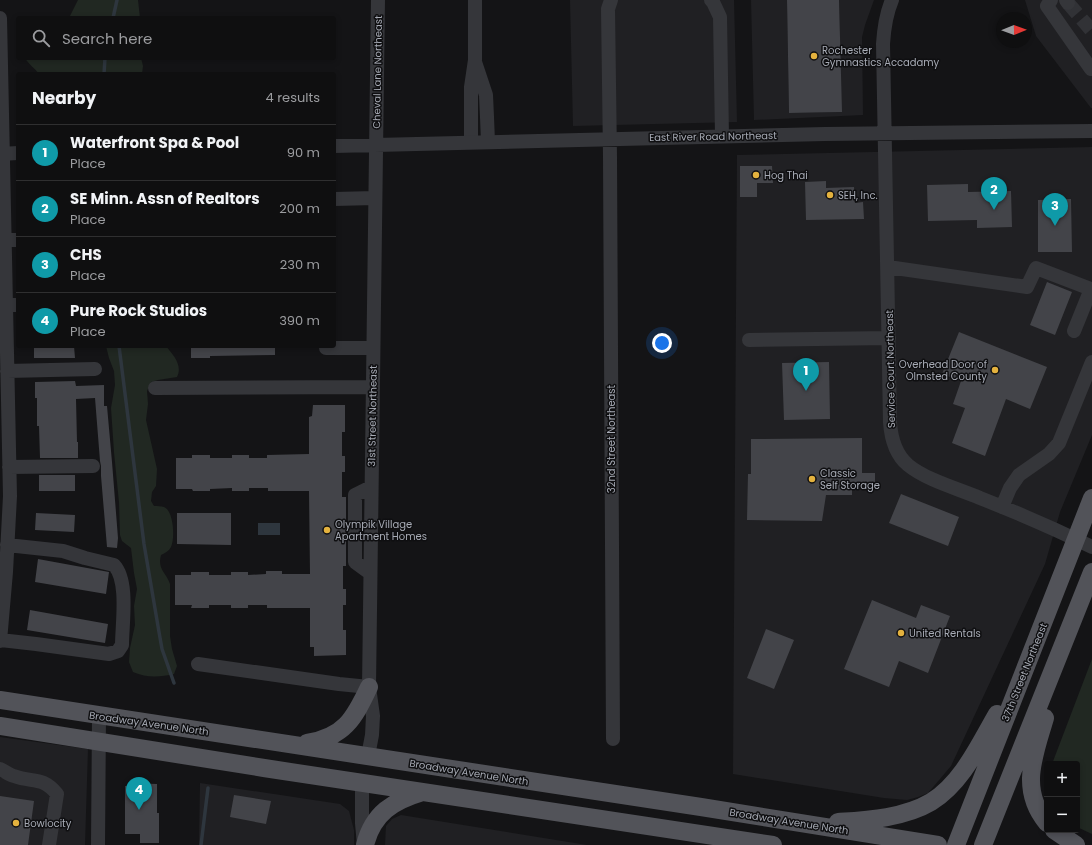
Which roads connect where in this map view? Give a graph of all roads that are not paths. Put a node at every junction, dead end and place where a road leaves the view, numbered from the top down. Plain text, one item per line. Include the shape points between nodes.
1 (378, 0) edge
2 (475, 0) edge
3 (611, 0) edge
4 (711, 0) edge
5 (892, 0) edge
6 (1051, 0) edge
7 (0, 18) edge
8 (475, 60) junction
9 (1091, 70) dead end
10 (1092, 131) edge
11 (885, 132) junction
12 (722, 136) junction
13 (610, 138) junction
14 (471, 142) junction
15 (488, 142) junction
16 (376, 145) junction
17 (336, 146) edge
18 (16, 153) edge
19 (2, 154) edge
20 (375, 198) junction
21 (336, 199) edge
22 (11, 240) edge
23 (888, 267) junction
24 (8, 305) edge
25 (1087, 312) edge
26 (1074, 331) dead end
27 (889, 338) junction
28 (749, 340) dead end
29 (326, 348) dead end
30 (373, 348) junction
31 (1092, 362) edge
32 (95, 369) dead end
33 (7, 371) junction
34 (372, 387) junction
35 (155, 388) dead end
36 (4, 448) edge
37 (93, 466) dead end
38 (9, 467) junction
39 (1092, 498) edge
40 (1002, 507) junction
41 (1076, 539) junction
42 (7, 545) junction
43 (1092, 547) edge
44 (6, 572) junction
45 (1092, 572) edge
46 (0, 596) edge
47 (1040, 629) junction
48 (1069, 632) junction
49 (0, 641) edge
50 (198, 664) dead end
51 (369, 687) junction
52 (0, 700) edge
53 (99, 716) junction
54 (0, 726) edge
55 (613, 739) dead end
56 (98, 741) junction
57 (296, 744) junction
58 (368, 756) junction
59 (405, 762) junction
60 (0, 769) edge
61 (323, 776) junction
62 (362, 782) junction
63 (424, 791) junction
64 (1044, 819) edge
65 (799, 823) junction
66 (666, 828) junction
67 (1058, 833) edge
68 (49, 845) edge
69 (98, 845) edge
70 (364, 845) edge
71 (727, 845) edge
72 (773, 845) edge
73 (938, 845) edge
74 (956, 845) edge
75 (983, 845) edge
76 (1076, 845) edge

1 - 16 street, Cheval Lane Northeast
2 - 8 street
3 - 13 street, 32nd Street Northeast via 608,9
4 - 12 street via 720,17
5 - 11 street, Service Court Northeast via 884,28
6 - 9 street via 1047,6
7 - 19 street
8 - 14 street via 471,93
8 - 15 street via 486,95
10 - 11 street, East River Road Northeast
11 - 12 street, East River Road Northeast
11 - 23 street, Service Court Northeast
12 - 13 street, East River Road Northeast
13 - 15 street, East River Road Northeast
13 - 55 street, 32nd Street Northeast
14 - 15 street, East River Road Northeast
14 - 16 street, East River Road Northeast
16 - 17 street, East River Road Northeast
16 - 20 street, 31st Street Northeast
18 - 19 street
19 - 22 street
20 - 21 street
20 - 30 street, 31st Street Northeast
22 - 24 street
23 - 25 street via 1027,287 1036,268 1091,289
23 - 27 street, Service Court Northeast
24 - 33 street
25 - 26 street
27 - 28 street
27 - 40 street, Service Court Northeast via 891,433 897,452 907,465 920,473
29 - 30 street
30 - 34 street, 31st Street Northeast
31 - 40 street via 1059,443 1049,454 1019,475
32 - 33 street
33 - 36 street
34 - 35 street
34 - 51 street, 31st Street Northeast
36 - 38 street
37 - 38 street
38 - 42 street
39 - 41 main road, 37th Street Northeast
40 - 41 street, Service Court Northeast
41 - 43 street, Service Court Northeast
41 - 47 main road, 37th Street Northeast
42 - 44 street
42 - 49 street via 63,551 114,565 120,574 124,592 122,645 118,651 109,654
44 - 46 street
44 - 49 street
45 - 48 main road
47 - 65 main road via 976,751 938,796 922,806 889,816 865,820
47 - 74 main road, 37th Street Northeast
48 - 64 main road via 1031,774 1032,798
48 - 75 main road
50 - 51 street
51 - 57 main road via 356,714 340,731 324,739
51 - 58 street, 31st Street Northeast via 373,716
52 - 53 main road, Broadway Avenue North
53 - 56 street
53 - 57 main road, Broadway Avenue North
54 - 56 main road
56 - 61 main road
56 - 69 street
57 - 58 main road, Broadway Avenue North
58 - 59 main road, Broadway Avenue North
58 - 61 main road via 353,767
59 - 62 main road via 377,770
59 - 65 main road, Broadway Avenue North
60 - 68 street via 14,776 41,781 57,794
61 - 62 main road
62 - 63 main road
62 - 70 street
63 - 66 main road
63 - 70 main road via 408,797 381,814
65 - 73 main road, Broadway Avenue North
66 - 71 main road
66 - 72 main road
67 - 76 main road

